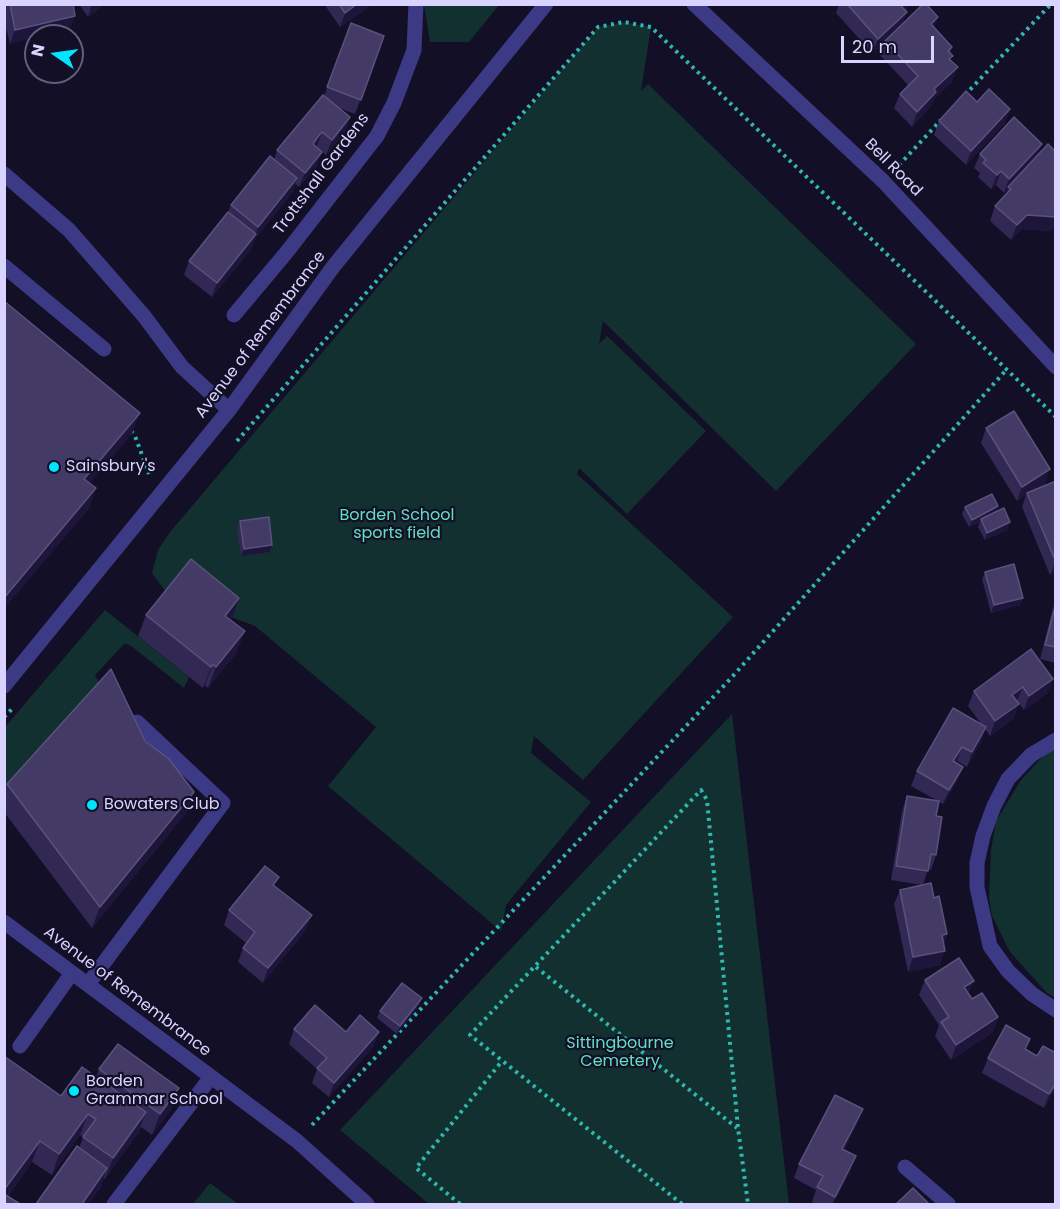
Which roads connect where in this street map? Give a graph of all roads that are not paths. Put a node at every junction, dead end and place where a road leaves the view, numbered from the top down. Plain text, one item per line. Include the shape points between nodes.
1 (416, 4) edge
2 (546, 4) edge
3 (694, 4) edge
4 (4, 174) edge
5 (4, 266) edge
6 (234, 315) dead end
7 (104, 349) dead end
8 (1056, 367) edge
9 (230, 410) junction
10 (4, 686) edge
11 (136, 722) edge
12 (1056, 740) edge
13 (4, 922) edge
14 (72, 973) junction
15 (88, 984) junction
16 (1056, 1010) edge
17 (20, 1046) dead end
18 (211, 1077) junction
19 (905, 1167) dead end
20 (114, 1204) edge
21 (367, 1204) edge
22 (948, 1204) edge

1 - 6 street, Trottshall Gardens via 414,50 377,136
2 - 9 street, Avenue of Remembrance via 333,267
3 - 8 street, Bell Road via 883,181
4 - 9 street via 69,230 144,316 182,367
5 - 7 street
9 - 10 street, Avenue of Remembrance
11 - 15 street via 223,803
12 - 16 street via 1031,755 1008,779 994,806 977,863 977,887 990,946 1008,971
13 - 14 street, Avenue of Remembrance
14 - 15 street, Avenue of Remembrance
14 - 17 street
15 - 18 street, Avenue of Remembrance
18 - 20 street
18 - 21 street, Avenue of Remembrance via 297,1141
19 - 22 street

